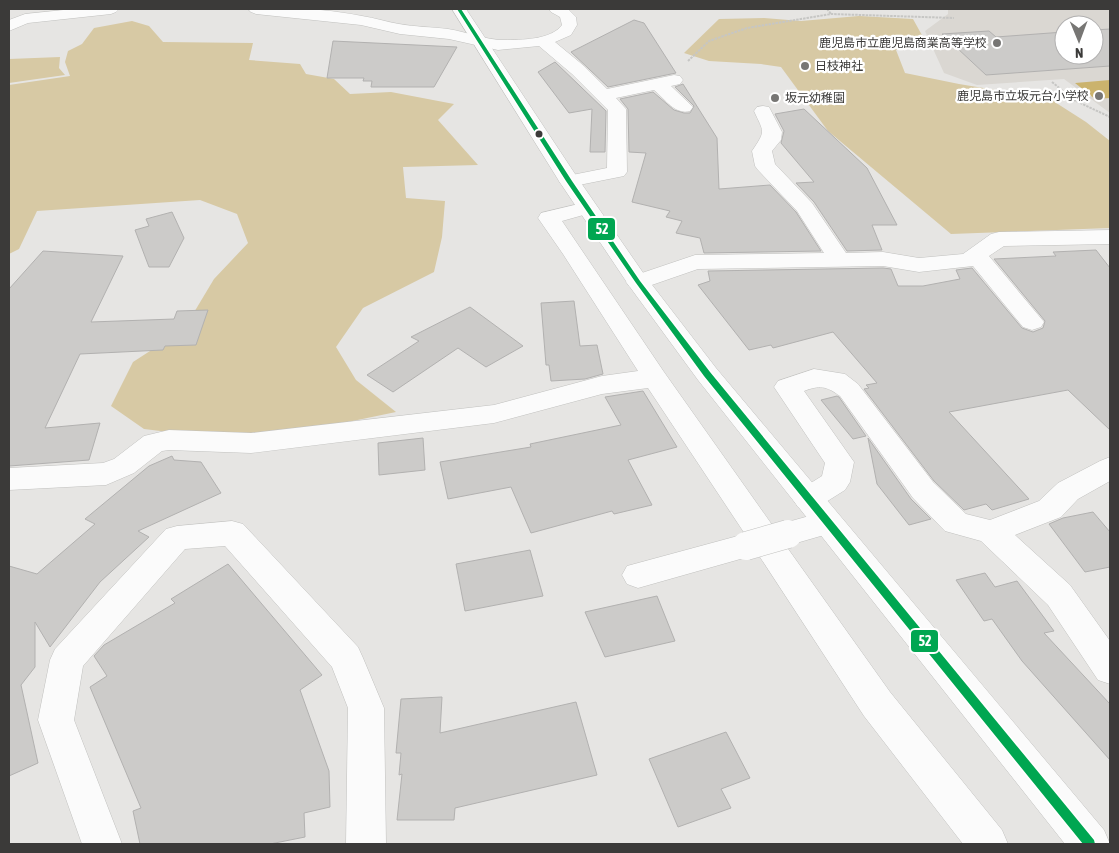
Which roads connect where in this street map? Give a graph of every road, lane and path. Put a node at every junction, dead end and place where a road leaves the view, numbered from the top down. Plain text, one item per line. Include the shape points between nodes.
1 (111, 9) edge
2 (256, 9) edge
3 (459, 9) edge
4 (556, 9) edge
5 (827, 9) edge
6 (831, 14) junction
7 (954, 18) dead end
8 (9, 26) edge
9 (543, 41) junction
10 (480, 42) junction
11 (666, 82) junction
12 (1052, 82) dead end
13 (604, 95) junction
14 (684, 107) dead end
15 (763, 111) dead end
16 (1110, 117) edge
17 (568, 181) junction
18 (587, 208) junction
19 (1110, 237) edge
20 (976, 255) junction
21 (840, 260) junction
22 (638, 282) junction
23 (1032, 322) dead end
24 (654, 378) junction
25 (1110, 468) edge
26 (9, 479) edge
27 (808, 499) junction
28 (827, 523) junction
29 (991, 532) junction
30 (638, 575) dead end
31 (1110, 669) edge
32 (102, 844) edge
33 (366, 844) edge
34 (988, 844) edge
35 (1090, 844) edge

1 - 8 street via 25,19
2 - 10 street via 355,19
3 - 10 street
4 - 9 street via 570,19 570,25 560,35
5 - 6 path
6 - 7 path
6 - 11 path via 747,28 709,41
9 - 10 street via 503,46
9 - 13 street
10 - 17 street
11 - 13 street
11 - 14 street
12 - 16 path via 1074,100
13 - 17 street via 617,109 617,172
15 - 21 street via 773,132 762,151 765,166 804,206
17 - 18 street
18 - 22 street
18 - 24 street via 549,218
19 - 20 street via 999,238
20 - 21 street via 969,260 919,265 883,260
20 - 23 street
21 - 22 street via 695,262
22 - 27 street
24 - 26 street via 602,385 494,414 251,443 168,440 154,443 124,466 106,474
24 - 34 street via 877,704
25 - 29 street via 1068,492 1050,510
27 - 28 street
27 - 29 street via 835,482 840,462 787,387 814,378 836,380 849,390 924,490 956,523
28 - 30 street, bridge
28 - 35 street
29 - 31 street via 1059,595
32 - 33 street via 56,720 67,660 177,538 232,533 346,658 366,708

